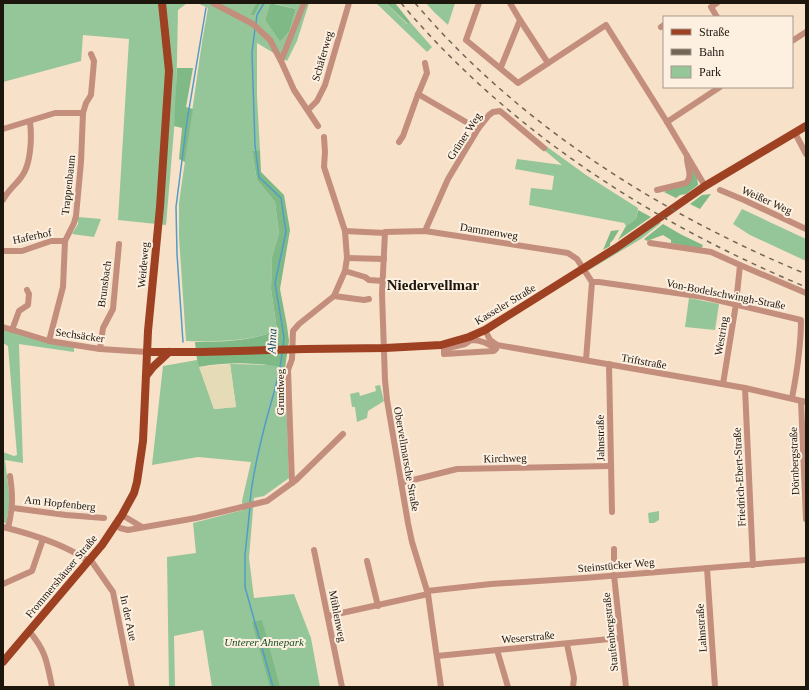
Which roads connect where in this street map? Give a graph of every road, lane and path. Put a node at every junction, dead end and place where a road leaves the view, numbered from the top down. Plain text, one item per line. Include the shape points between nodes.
1 (162, 3) edge
2 (213, 3) edge
3 (304, 3) edge
4 (348, 3) edge
5 (479, 3) edge
6 (510, 3) edge
7 (717, 3) edge
8 (716, 16) edge
9 (520, 20) junction
10 (806, 32) edge
11 (793, 40) edge
12 (91, 54) dead end
13 (281, 61) junction
14 (425, 63) dead end
15 (548, 63) junction
16 (501, 67) junction
17 (711, 89) edge
18 (418, 94) junction
19 (308, 110) junction
20 (83, 113) junction
21 (30, 122) junction
22 (667, 122) junction
23 (318, 126) dead end
24 (806, 126) edge
25 (3, 129) edge
26 (478, 129) junction
27 (795, 133) junction
28 (324, 137) dead end
29 (399, 142) dead end
30 (544, 148) dead end
31 (806, 154) edge
32 (687, 156) junction
33 (704, 186) junction
34 (657, 190) dead end
35 (720, 190) dead end
36 (3, 200) edge
37 (806, 229) edge
38 (345, 231) junction
39 (425, 231) junction
40 (385, 232) junction
41 (65, 240) junction
42 (650, 243) dead end
43 (119, 244) dead end
44 (3, 251) edge
45 (347, 258) junction
46 (384, 259) junction
47 (740, 266) junction
48 (583, 268) junction
49 (345, 271) junction
50 (383, 281) junction
51 (592, 282) junction
52 (27, 290) dead end
53 (806, 293) edge
54 (334, 296) junction
55 (369, 299) dead end
56 (736, 304) junction
57 (3, 327) edge
58 (12, 330) junction
59 (485, 330) junction
60 (49, 341) junction
61 (385, 348) junction
62 (100, 349) junction
63 (444, 351) joint
64 (147, 352) junction
65 (169, 352) junction
66 (586, 360) junction
67 (609, 364) junction
68 (146, 376) junction
69 (723, 384) junction
70 (745, 388) junction
71 (792, 398) junction
72 (804, 402) edge
73 (343, 434) dead end
74 (611, 466) junction
75 (10, 476) dead end
76 (292, 483) junction
77 (401, 483) junction
78 (13, 508) junction
79 (612, 512) dead end
80 (122, 515) junction
81 (104, 518) dead end
82 (806, 519) edge
83 (115, 524) junction
84 (6, 527) edge
85 (142, 527) junction
86 (42, 539) junction
87 (614, 549) dead end
88 (314, 550) dead end
89 (89, 560) junction
90 (806, 560) edge
91 (367, 561) dead end
92 (753, 565) junction
93 (614, 566) dead end
94 (707, 568) junction
95 (614, 576) junction
96 (3, 584) edge
97 (427, 592) junction
98 (378, 606) junction
99 (328, 616) junction
100 (29, 631) junction
101 (620, 638) junction
102 (567, 644) junction
103 (497, 650) junction
104 (437, 656) junction
105 (3, 662) edge
106 (52, 687) edge
107 (132, 687) edge
108 (342, 687) edge
109 (441, 687) edge
110 (508, 687) edge
111 (573, 687) edge
112 (626, 687) edge
113 (715, 687) edge

1 - 64 main road, Weideweg via 169,71
2 - 13 street via 253,24 270,40
3 - 13 street
4 - 19 street, Schäferweg via 325,85 317,101
5 - 16 street via 466,40
6 - 9 street
7 - 8 street via 710,7
9 - 15 street
9 - 16 street
10 - 11 street
12 - 20 street, Trappenbaum via 94,61 91,95
13 - 19 street via 294,90
14 - 18 street via 427,73
15 - 16 street via 518,83
15 - 22 street via 606,25
17 - 22 street
18 - 26 street
18 - 29 street
19 - 23 street
20 - 21 street via 55,113
20 - 41 street, Trappenbaum via 76,216
21 - 25 street
21 - 36 street via 28,165
22 - 32 street
24 - 27 main road, Kasseler Straße
26 - 30 street, Grüner Weg via 489,115 500,111
26 - 39 street, Grüner Weg via 448,179
27 - 31 street
27 - 33 main road, Kasseler Straße
28 - 38 street via 324,167
32 - 33 street
32 - 34 street via 690,177 688,180
33 - 48 main road, Kasseler Straße
35 - 37 street, Weißer Weg
38 - 40 street, Dammenweg
38 - 45 street
39 - 40 street, Dammenweg
39 - 48 street, Dammenweg via 568,253 577,259
40 - 46 street, Obervellmarsche Straße
41 - 44 street, Haferhof via 51,241 22,251
41 - 60 street, Trappenbaum via 63,287
42 - 47 street via 711,252
43 - 62 street, Brunsbach via 113,309 103,328
45 - 46 street
45 - 49 street
46 - 50 street, Obervellmarsche Straße
47 - 53 street
47 - 56 street, Westring
48 - 51 street, Dammenweg
48 - 59 main road, Kasseler Straße
49 - 50 street via 369,280
49 - 54 street
50 - 61 street, Obervellmarsche Straße via 382,323
51 - 56 street, Von-Bodelschwingh-Straße
51 - 66 street
52 - 58 street via 30,294 28,305 19,311
54 - 55 street
54 - 76 street, Grundweg via 293,331 292,359 288,370
56 - 69 street, Westring
56 - 71 street, Von-Bodelschwingh-Straße via 801,320 798,366
57 - 58 street, Sechsäcker
58 - 60 street, Sechsäcker
59 - 61 main road, Kasseler Straße via 441,345
59 - 66 street, Triftstraße via 490,340 497,345
60 - 62 street, Sechsäcker
61 - 65 main road, Kasseler Straße, bridge
61 - 77 street, Obervellmarsche Straße via 387,400
62 - 64 street, Sechsäcker
63 - 63 street via 471,340 485,342 496,349 452,354 444,354
64 - 65 main road, Kasseler Straße
64 - 68 main road, Weideweg
65 - 68 main road
66 - 67 street, Triftstraße
67 - 69 street, Triftstraße
67 - 74 street, Jahnstraße
68 - 80 main road, Weideweg via 140,467 134,493
69 - 70 street, Triftstraße
70 - 71 street, Triftstraße
70 - 92 street, Friedrich-Ebert-Straße
71 - 72 street, Triftstraße
72 - 82 street, Dörnbergstraße
73 - 76 street
74 - 77 street, Kirchweg via 457,469
74 - 79 street, Jahnstraße
75 - 78 street, Am Hopfenberg
76 - 85 street via 267,501 196,518
77 - 97 street, Obervellmarsche Straße via 412,542
78 - 81 street, Am Hopfenberg
78 - 84 street, Am Hopfenberg
80 - 83 main road, Weideweg
80 - 85 street
83 - 85 street via 128,530
83 - 89 main road, Frommershäuser Straße
84 - 86 street
86 - 89 street
86 - 96 street via 32,571
87 - 93 street
88 - 99 street, Mühlenweg
89 - 100 main road, Frommershäuser Straße
89 - 107 street, In der Aue via 113,592
90 - 92 street, Steinstücker Weg
91 - 98 street
92 - 94 street, Steinstücker Weg
94 - 95 street, Steinstücker Weg
94 - 113 street, Lahnstraße
95 - 97 street, Steinstücker Weg via 492,584
95 - 101 street, Staufenbergstraße
97 - 98 street, Steinstücker Weg
97 - 104 street, Obervellmarsche Straße
98 - 99 street, Steinstücker Weg
99 - 108 street, Mühlenweg
100 - 105 main road, Frommershäuser Straße
100 - 106 street via 46,657
101 - 102 street, Weserstraße
101 - 112 street, Staufenbergstraße
102 - 103 street, Weserstraße
102 - 111 street via 574,678
103 - 104 street, Weserstraße
103 - 110 street
104 - 109 street, Obervellmarsche Straße

